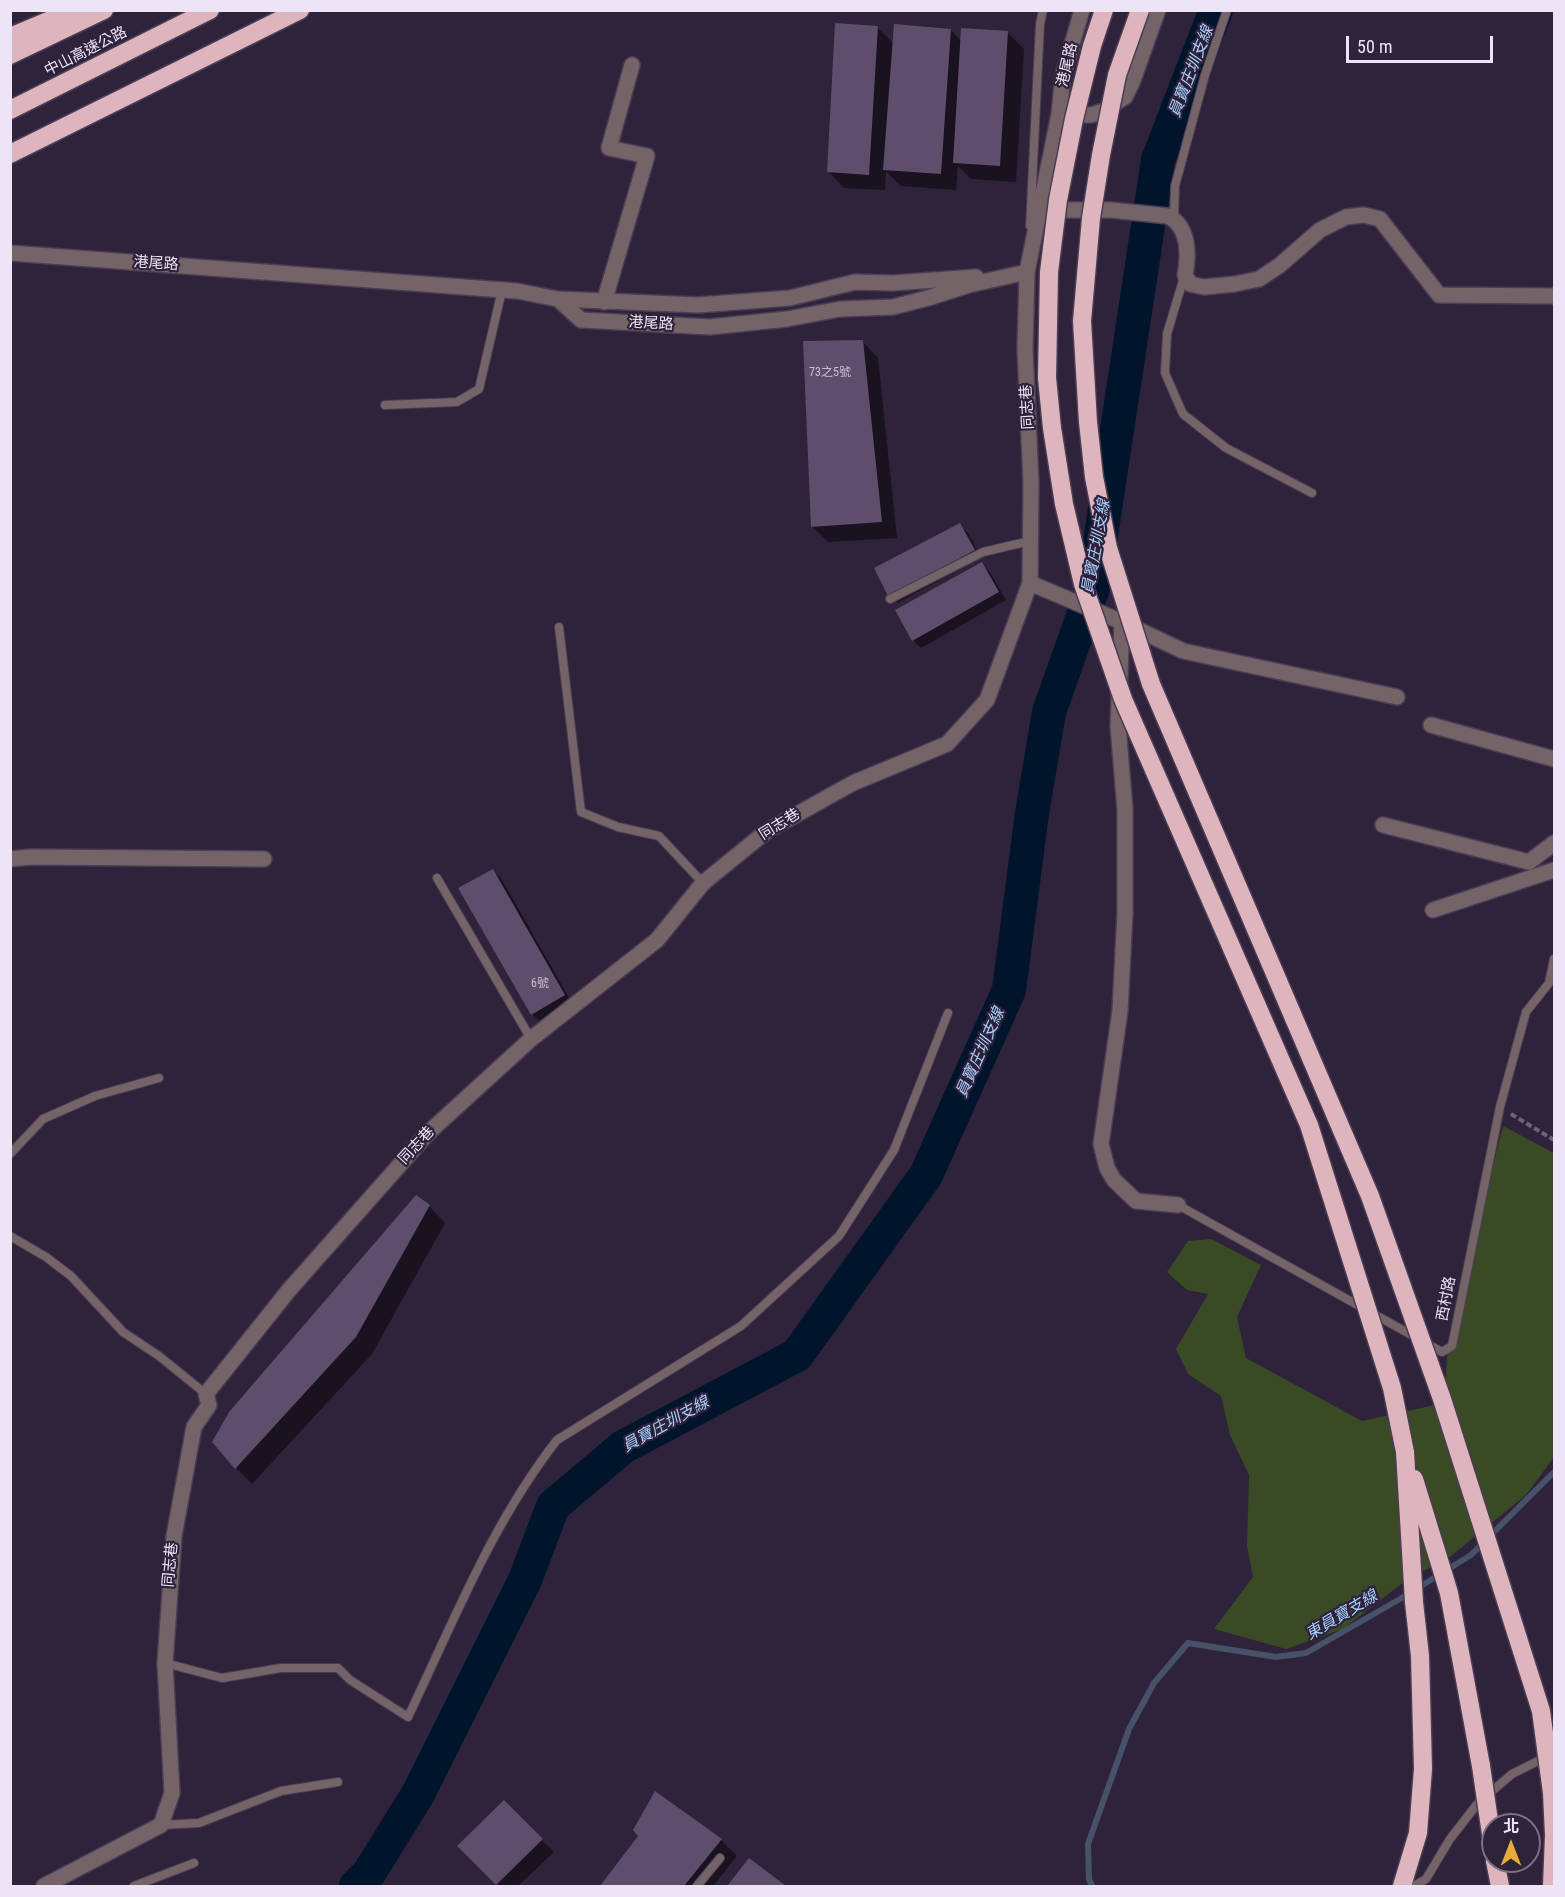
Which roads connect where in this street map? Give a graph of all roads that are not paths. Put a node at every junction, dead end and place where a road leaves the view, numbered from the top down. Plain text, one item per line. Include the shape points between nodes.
1 (74, 10) edge
2 (104, 10) edge
3 (210, 10) edge
4 (300, 10) edge
5 (1043, 10) edge
6 (1082, 10) edge
7 (1104, 10) edge
8 (1140, 10) edge
9 (1158, 10) edge
10 (1227, 10) edge
11 (10, 37) edge
12 (10, 55) edge
13 (632, 65) dead end
14 (10, 110) edge
15 (1059, 114) junction
16 (10, 154) edge
17 (1040, 210) junction
18 (1171, 217) junction
19 (10, 252) edge
20 (1027, 272) junction
21 (1185, 275) junction
22 (502, 290) junction
23 (1554, 296) edge
24 (558, 299) junction
25 (604, 302) junction
26 (385, 405) dead end
27 (1312, 493) dead end
28 (1030, 541) junction
29 (1029, 583) junction
30 (890, 600) dead end
31 (1122, 622) junction
32 (559, 627) dead end
33 (1397, 697) dead end
34 (1431, 725) dead end
35 (1554, 759) edge
36 (1383, 825) dead end
37 (1554, 843) edge
38 (10, 859) edge
39 (264, 859) dead end
40 (1554, 870) edge
41 (437, 878) dead end
42 (703, 883) junction
43 (1434, 910) dead end
44 (1554, 959) edge
45 (948, 1013) dead end
46 (531, 1039) junction
47 (159, 1078) dead end
48 (10, 1154) edge
49 (1178, 1205) joint
50 (10, 1236) edge
51 (206, 1394) junction
52 (1405, 1452) junction
53 (165, 1663) junction
54 (1541, 1711) junction
55 (1554, 1751) edge
56 (338, 1782) dead end
57 (1488, 1813) edge
58 (161, 1825) junction
59 (720, 1858) dead end
60 (194, 1863) dead end
61 (1428, 1883) edge
62 (44, 1887) edge
63 (134, 1887) edge
64 (697, 1887) edge
65 (1402, 1887) edge
66 (1414, 1887) edge
67 (1552, 1887) edge

1 - 11 highway
2 - 12 highway, 中山高速公路
3 - 14 highway, 中山高速公路
4 - 16 highway
5 - 20 lane
6 - 15 street, 港尾路 via 1063,75
7 - 52 highway, bridge via 1074,119 1049,272 1047,378 1066,511 1083,584 1123,699 1309,1125 1392,1388
8 - 54 highway, bridge via 1117,75 1101,155 1091,218 1083,321 1094,477 1108,548 1151,684 1370,1196 1442,1399
9 - 15 street via 1125,97 1090,115
10 - 18 lane via 1205,75 1175,186
13 - 25 street via 609,148 647,156
15 - 17 street, 港尾路
17 - 18 street via 1111,210
17 - 20 street, 港尾路
18 - 21 street via 1183,227
19 - 22 street, 港尾路
20 - 24 street, 港尾路 via 893,307 840,309 710,327 581,320
20 - 25 street via 893,283 855,282 790,297 698,305
20 - 28 street, 同志巷
21 - 23 street via 1190,284 1204,287 1259,279 1320,230 1346,217 1364,215 1380,219 1438,295
21 - 27 lane via 1167,333 1166,373 1183,414 1226,448
22 - 24 street, 港尾路
22 - 26 lane via 479,389 457,402
24 - 25 street
28 - 29 street, 同志巷
28 - 30 lane via 983,552
29 - 31 street
29 - 42 street, 同志巷 via 987,700 946,744 852,783 767,831
31 - 33 street via 1183,651
31 - 49 street via 1118,726 1125,809 1125,913 1120,1011 1101,1144 1114,1180 1136,1201
32 - 42 lane via 581,812 659,836
34 - 35 street
36 - 37 street via 1529,862
38 - 39 street
40 - 43 street
41 - 46 lane
42 - 46 street, 同志巷 via 657,940
44 - 49 lane, 西村路 via 1549,982 1526,1012 1500,1107 1452,1346 1442,1352
45 - 53 lane via 894,1150 838,1236 741,1326 557,1440 543,1458 492,1538 408,1718 338,1668 281,1668 222,1678
46 - 51 street, 同志巷 via 428,1133 288,1290
47 - 48 lane via 95,1096 43,1119
50 - 51 lane via 71,1276 123,1332
51 - 53 street, 同志巷 via 209,1406 194,1426 174,1536
52 - 57 highway, bridge via 1449,1593
52 - 65 highway via 1420,1656 1423,1769 1418,1833
53 - 58 street, 同志巷 via 172,1793
54 - 55 highway, bridge
54 - 67 highway, bridge via 1552,1793
55 - 61 lane via 1512,1774 1478,1803 1450,1839
56 - 58 lane via 281,1791 199,1823
58 - 62 street
59 - 64 lane
60 - 63 lane
61 - 66 lane

